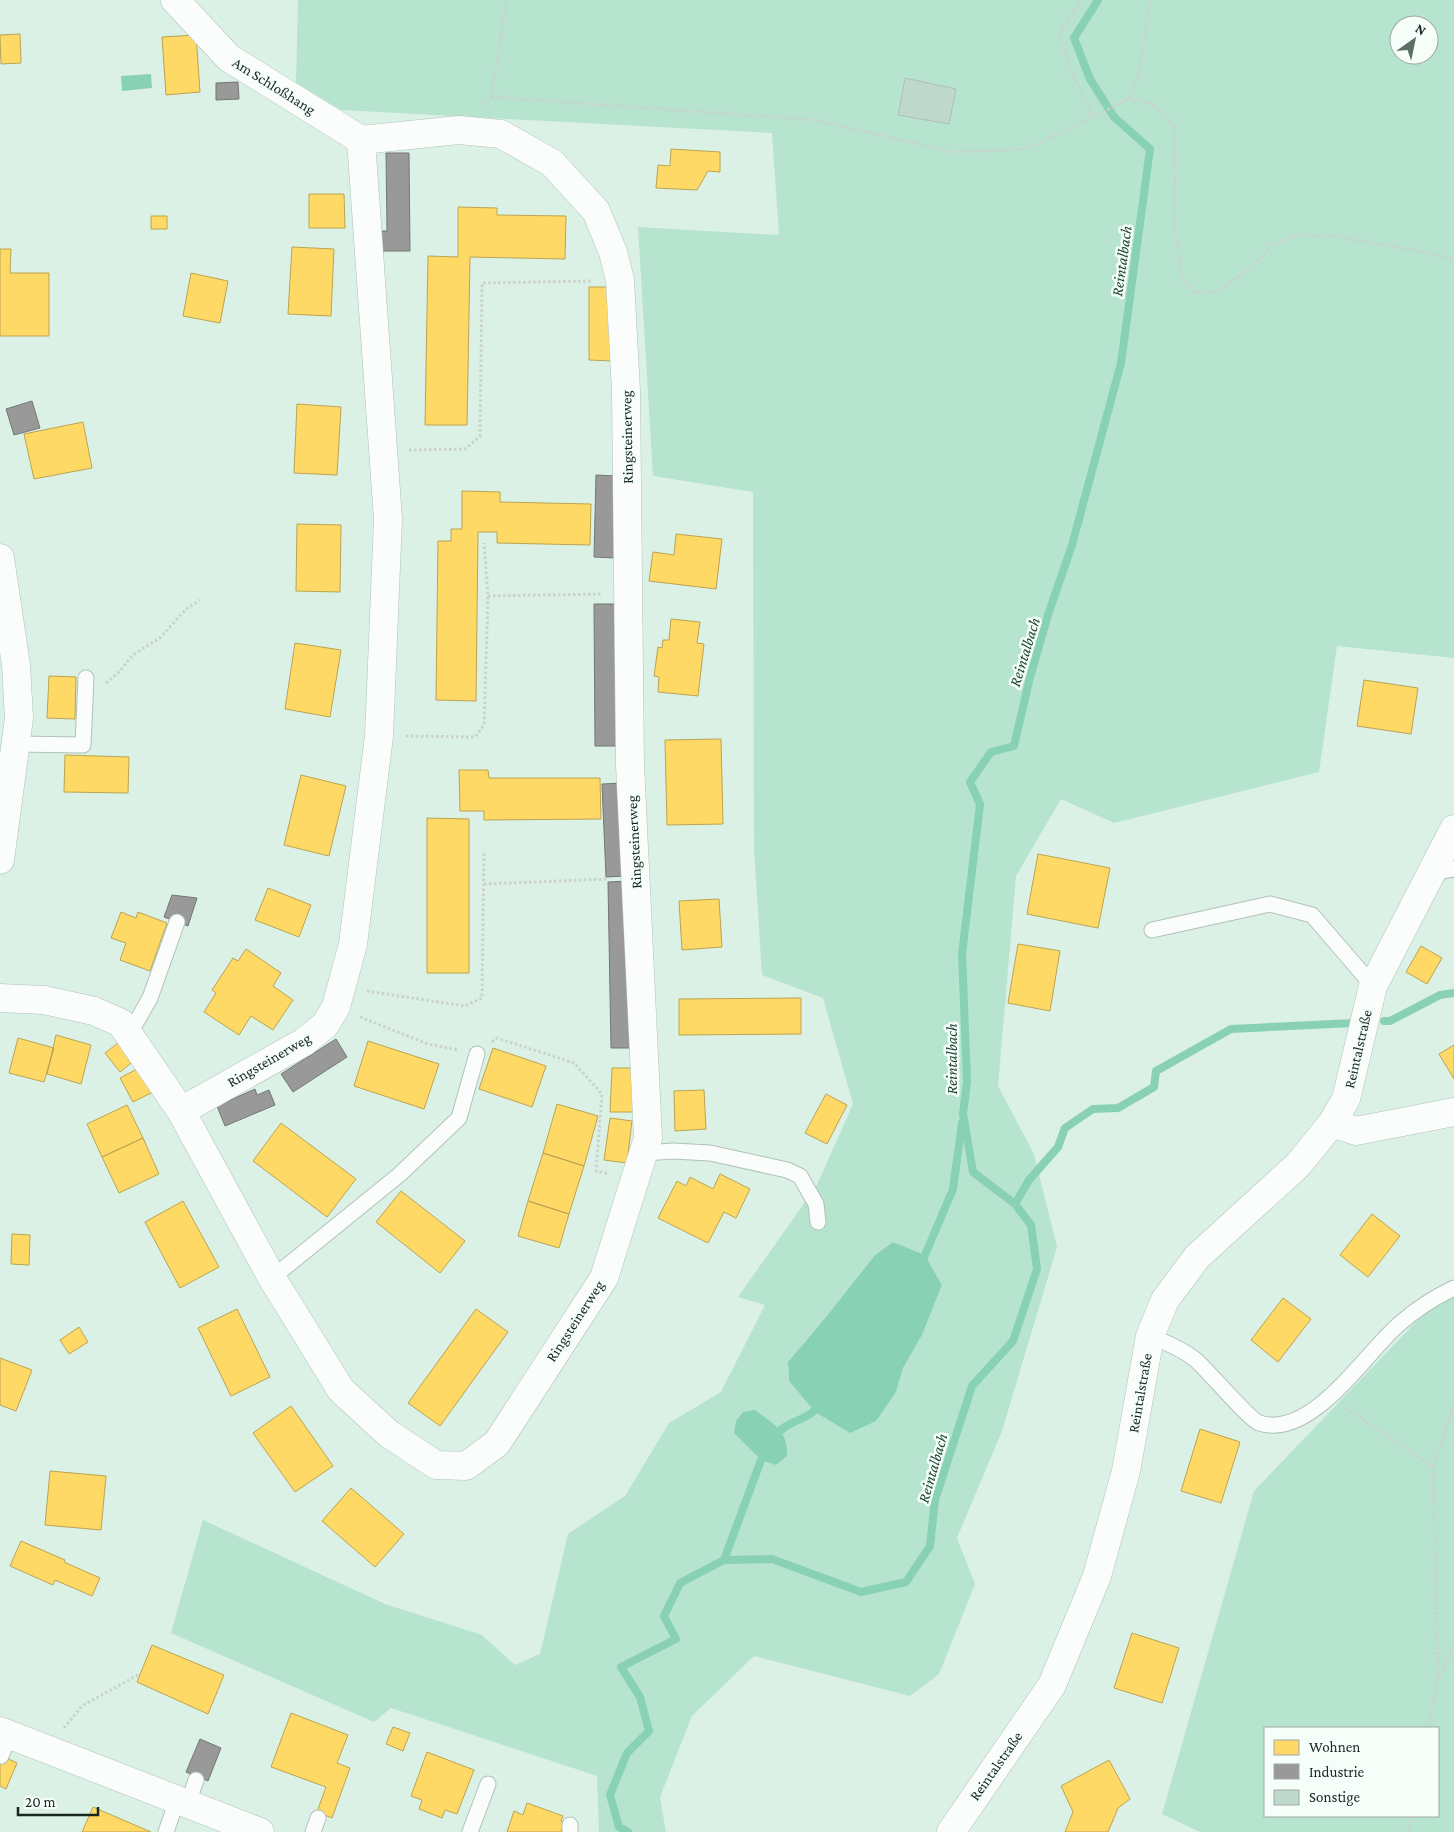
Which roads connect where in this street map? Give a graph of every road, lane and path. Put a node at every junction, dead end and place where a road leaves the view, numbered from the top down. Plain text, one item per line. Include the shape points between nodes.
1 (175, 0) edge
2 (507, 0) edge
3 (1080, 0) edge
4 (1150, 0) edge
5 (491, 97) junction
6 (1128, 100) junction
7 (1094, 117) junction
8 (459, 130) junction
9 (361, 140) junction
10 (1454, 259) edge
11 (620, 280) junction
12 (383, 451) junction
13 (484, 543) dead end
14 (0, 558) edge
15 (628, 594) junction
16 (488, 596) junction
17 (200, 600) dead end
18 (86, 682) joint
19 (379, 736) junction
20 (16, 744) junction
21 (1454, 829) edge
22 (484, 852) dead end
23 (0, 860) edge
24 (1443, 871) edge
25 (636, 878) junction
26 (484, 884) junction
27 (178, 922) dead end
28 (1152, 930) dead end
29 (1373, 986) junction
30 (339, 997) junction
31 (0, 998) edge
32 (129, 1035) junction
33 (477, 1054) junction
34 (181, 1111) junction
35 (1454, 1112) edge
36 (1332, 1124) junction
37 (644, 1153) junction
38 (635, 1180) junction
39 (818, 1222) dead end
40 (272, 1278) junction
41 (1454, 1288) edge
42 (1150, 1336) junction
43 (1329, 1396) junction
44 (1454, 1404) edge
45 (1433, 1467) junction
46 (1454, 1646) edge
47 (138, 1675) dead end
48 (1438, 1678) junction
49 (1428, 1727) edge
50 (4, 1740) edge
51 (52, 1751) junction
52 (488, 1784) dead end
53 (187, 1795) junction
54 (1411, 1817) edge
55 (958, 1829) edge
56 (166, 1832) edge
57 (260, 1832) edge
58 (470, 1832) edge
59 (1408, 1832) edge

1 - 9 street, Am Schloßhang via 229,58
2 - 5 path
3 - 7 path via 1059,35 1070,70
4 - 6 path via 1139,76
5 - 7 path via 815,120 952,152 1026,149
5 - 8 path
6 - 7 path
6 - 10 path via 1150,103 1174,126 1174,220 1182,280 1197,293 1217,292 1224,288 1252,267 1271,245 1297,235 1333,236
8 - 9 street, Ringsteinerweg
8 - 11 street, Ringsteinerweg via 501,134 552,163 596,212 613,252
9 - 12 street, Ringsteinerweg
11 - 12 path via 482,283 480,436 465,449
11 - 15 street, Ringsteinerweg via 626,391
12 - 19 street, Ringsteinerweg via 388,519
13 - 16 path
14 - 20 street via 16,665 19,718
15 - 16 path
15 - 25 street, Ringsteinerweg via 630,764
16 - 19 path via 484,725 475,737
17 - 18 path via 186,609 161,637 133,655 107,682 95,686
18 - 20 lane via 83,745
19 - 30 street, Ringsteinerweg via 354,944
20 - 23 street
21 - 24 street, Reintalstraße
22 - 26 path
24 - 29 street, Reintalstraße
25 - 26 path
25 - 37 street, Ringsteinerweg via 648,1138
26 - 30 path via 482,998 465,1006
27 - 32 lane via 150,998
28 - 29 lane via 1270,904 1312,915
29 - 36 street, Reintalstraße via 1346,1099
30 - 33 path via 428,1044
30 - 34 street, Ringsteinerweg via 325,1025 304,1042
31 - 32 street, Ringsteinerweg via 44,1000 94,1011 121,1023
32 - 34 street, Ringsteinerweg
33 - 38 path via 497,1038 574,1064 602,1094 596,1172
33 - 40 lane via 459,1118 399,1175
34 - 40 street, Ringsteinerweg
35 - 36 street via 1356,1131
36 - 42 street, Reintalstraße via 1298,1165 1197,1257 1165,1300
37 - 38 street, Ringsteinerweg
37 - 39 lane via 710,1153 787,1170 800,1176 816,1204
38 - 40 street, Ringsteinerweg via 604,1278 497,1443 466,1466 436,1465 389,1434 341,1390
41 - 43 lane via 1426,1302 1396,1326 1346,1383
42 - 43 lane via 1196,1360 1257,1422 1277,1426 1303,1417
42 - 55 street, Reintalstraße via 1126,1472 1097,1576 1052,1685
43 - 45 path
44 - 45 path
45 - 48 path
46 - 48 path
47 - 51 path via 82,1706 64,1728
48 - 49 path
50 - 51 street
51 - 53 street
52 - 58 lane
53 - 56 lane
53 - 57 street
54 - 59 path

